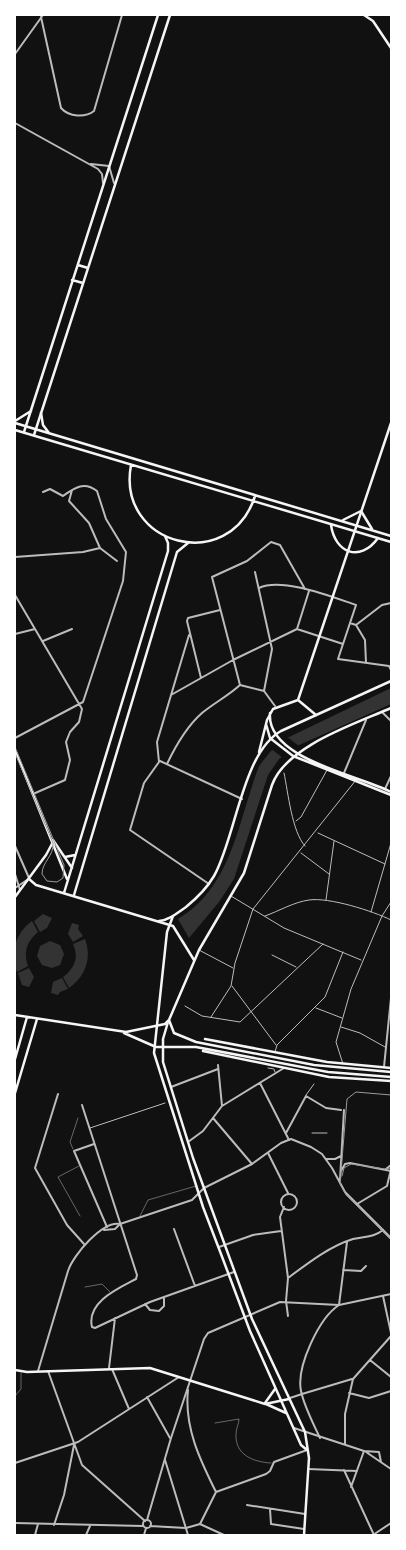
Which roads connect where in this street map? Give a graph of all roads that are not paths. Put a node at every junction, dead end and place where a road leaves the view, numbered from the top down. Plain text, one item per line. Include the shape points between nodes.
1 (122, 15) edge
2 (158, 15) edge
3 (170, 15) edge
4 (365, 15) edge
5 (42, 16) edge
6 (391, 48) edge
7 (15, 54) edge
8 (15, 123) edge
9 (89, 163) junction
10 (109, 166) junction
11 (103, 183) junction
12 (115, 184) junction
13 (77, 265) junction
14 (88, 268) junction
15 (72, 280) junction
16 (83, 284) junction
17 (31, 411) junction
18 (41, 413) junction
19 (15, 422) edge
20 (391, 423) edge
21 (26, 426) junction
22 (36, 429) junction
23 (15, 430) edge
24 (24, 432) junction
25 (50, 434) junction
26 (34, 435) junction
27 (132, 459) junction
28 (131, 465) junction
29 (73, 488) junction
30 (43, 492) dead end
31 (63, 496) junction
32 (255, 496) junction
33 (69, 500) junction
34 (253, 502) junction
35 (361, 511) junction
36 (342, 521) junction
37 (331, 524) junction
38 (356, 525) junction
39 (373, 530) junction
40 (354, 531) junction
41 (164, 536) junction
42 (391, 536) edge
43 (378, 538) junction
44 (391, 542) edge
45 (188, 543) junction
46 (100, 548) junction
47 (348, 551) junction
48 (15, 557) edge
49 (117, 561) dead end
50 (255, 572) dead end
51 (259, 588) junction
52 (305, 589) junction
53 (310, 590) junction
54 (15, 595) edge
55 (332, 597) junction
56 (391, 603) edge
57 (220, 610) junction
58 (350, 623) junction
59 (356, 625) junction
60 (35, 629) junction
61 (72, 629) dead end
62 (297, 629) junction
63 (15, 634) edge
64 (189, 636) junction
65 (320, 636) junction
66 (43, 641) junction
67 (271, 641) junction
68 (343, 644) junction
69 (232, 660) junction
70 (391, 661) edge
71 (366, 663) junction
72 (389, 666) junction
73 (391, 670) edge
74 (201, 678) junction
75 (391, 681) edge
76 (240, 685) junction
77 (264, 691) junction
78 (171, 695) junction
79 (298, 700) junction
80 (81, 705) junction
81 (276, 706) junction
82 (391, 708) edge
83 (382, 712) junction
84 (270, 713) junction
85 (316, 715) junction
86 (366, 720) junction
87 (391, 721) edge
88 (266, 724) junction
89 (274, 735) junction
90 (15, 738) edge
91 (270, 738) junction
92 (15, 750) edge
93 (259, 752) junction
94 (296, 753) junction
95 (293, 756) junction
96 (159, 760) junction
97 (167, 764) junction
98 (328, 769) junction
99 (284, 773) dead end
100 (344, 773) junction
101 (391, 776) edge
102 (356, 780) junction
103 (385, 789) junction
104 (391, 793) edge
105 (33, 794) junction
106 (242, 799) junction
107 (295, 822) junction
108 (317, 832) junction
109 (53, 840) junction
110 (334, 841) junction
111 (391, 843) edge
112 (15, 846) edge
113 (306, 846) junction
114 (301, 852) junction
115 (76, 854) junction
116 (64, 857) junction
117 (385, 864) junction
118 (72, 868) junction
119 (15, 874) edge
120 (329, 874) junction
121 (29, 879) junction
122 (68, 880) junction
123 (209, 884) junction
124 (36, 885) junction
125 (15, 888) edge
126 (20, 888) junction
127 (64, 892) junction
128 (74, 895) junction
129 (231, 896) junction
130 (15, 897) edge
131 (326, 901) junction
132 (391, 902) edge
133 (253, 909) junction
134 (371, 912) junction
135 (174, 915) junction
136 (265, 916) junction
137 (382, 916) junction
138 (391, 920) edge
139 (159, 921) junction
140 (169, 924) junction
141 (323, 944) junction
142 (199, 950) junction
143 (344, 952) junction
144 (272, 955) dead end
145 (194, 960) junction
146 (362, 960) junction
147 (234, 968) junction
148 (297, 968) junction
149 (231, 986) junction
150 (391, 998) edge
151 (185, 1006) dead end
152 (315, 1008) junction
153 (253, 1012) junction
154 (15, 1015) edge
155 (27, 1017) junction
156 (211, 1017) junction
157 (342, 1018) junction
158 (37, 1019) junction
159 (169, 1019) junction
160 (340, 1027) junction
161 (156, 1028) junction
162 (120, 1032) junction
163 (205, 1039) dead end
164 (277, 1045) junction
165 (154, 1046) junction
166 (162, 1047) junction
167 (385, 1047) junction
168 (203, 1051) dead end
169 (274, 1052) junction
170 (274, 1057) junction
171 (15, 1059) edge
172 (218, 1065) dead end
173 (343, 1065) junction
174 (384, 1067) junction
175 (268, 1068) dead end
176 (284, 1068) junction
177 (391, 1068) edge
178 (218, 1069) junction
179 (391, 1072) edge
180 (275, 1074) junction
181 (348, 1074) junction
182 (391, 1077) edge
183 (347, 1078) junction
184 (391, 1081) edge
185 (260, 1083) junction
186 (314, 1084) dead end
187 (170, 1087) junction
188 (15, 1093) edge
189 (58, 1094) dead end
190 (306, 1096) junction
191 (165, 1103) dead end
192 (82, 1105) dead end
193 (222, 1106) junction
194 (78, 1118) dead end
195 (213, 1118) junction
196 (89, 1128) junction
197 (286, 1133) junction
198 (312, 1133) dead end
199 (327, 1134) dead end
200 (338, 1134) dead end
201 (342, 1134) junction
202 (289, 1140) junction
203 (188, 1142) junction
204 (94, 1144) junction
205 (74, 1151) junction
206 (268, 1153) junction
207 (341, 1156) junction
208 (326, 1159) junction
209 (252, 1164) junction
210 (80, 1165) junction
211 (391, 1166) edge
212 (384, 1170) junction
213 (391, 1170) edge
214 (340, 1172) junction
215 (339, 1183) junction
216 (197, 1186) junction
217 (204, 1188) junction
218 (199, 1194) junction
219 (288, 1194) junction
220 (357, 1204) junction
221 (284, 1207) junction
222 (80, 1216) dead end
223 (139, 1217) junction
224 (120, 1224) junction
225 (107, 1227) junction
226 (174, 1229) dead end
227 (104, 1230) junction
228 (383, 1230) junction
229 (282, 1231) junction
230 (391, 1238) edge
231 (347, 1242) junction
232 (84, 1244) junction
233 (224, 1245) junction
234 (218, 1247) junction
235 (366, 1266) dead end
236 (343, 1270) junction
237 (234, 1272) junction
238 (228, 1274) junction
239 (288, 1278) junction
240 (195, 1286) junction
241 (85, 1287) dead end
242 (110, 1292) junction
243 (391, 1294) edge
244 (383, 1296) junction
245 (164, 1297) junction
246 (286, 1301) junction
247 (146, 1304) junction
248 (339, 1305) junction
249 (250, 1314) junction
250 (288, 1316) dead end
251 (244, 1317) junction
252 (115, 1318) junction
253 (391, 1333) edge
254 (391, 1336) edge
255 (370, 1360) junction
256 (110, 1368) junction
257 (15, 1370) edge
258 (21, 1371) junction
259 (38, 1371) junction
260 (48, 1371) junction
261 (178, 1377) junction
262 (391, 1378) edge
263 (353, 1379) junction
264 (191, 1381) junction
265 (275, 1388) junction
266 (188, 1390) junction
267 (391, 1391) edge
268 (349, 1393) junction
269 (302, 1394) junction
270 (15, 1396) edge
271 (146, 1397) junction
272 (289, 1399) junction
273 (281, 1401) junction
274 (264, 1404) junction
275 (129, 1408) junction
276 (181, 1410) junction
277 (187, 1411) junction
278 (286, 1413) junction
279 (215, 1423) dead end
280 (294, 1428) junction
281 (304, 1432) junction
282 (170, 1438) junction
283 (320, 1438) junction
284 (74, 1444) junction
285 (346, 1444) junction
286 (307, 1450) junction
287 (364, 1451) junction
288 (165, 1457) junction
289 (381, 1462) junction
290 (15, 1463) edge
291 (272, 1463) junction
292 (308, 1469) junction
293 (391, 1469) edge
294 (344, 1470) junction
295 (357, 1471) junction
296 (351, 1487) junction
297 (216, 1492) junction
298 (247, 1505) dead end
299 (270, 1508) junction
300 (305, 1514) junction
301 (146, 1521) junction
302 (15, 1523) edge
303 (391, 1523) edge
304 (38, 1524) junction
305 (200, 1524) junction
306 (54, 1525) junction
307 (90, 1526) junction
308 (150, 1526) junction
309 (144, 1527) junction
310 (186, 1528) junction
311 (304, 1529) junction
312 (35, 1535) edge
313 (86, 1535) edge
314 (144, 1535) edge
315 (188, 1535) edge
316 (224, 1535) edge
317 (304, 1535) edge
318 (373, 1535) edge

1 - 5 street via 94,111 84,115 67,113 61,108
2 - 10 main road
3 - 12 main road
4 - 6 main road via 373,21
5 - 7 street
8 - 9 street
9 - 10 street
9 - 11 street via 101,172
10 - 11 main road
10 - 12 street
11 - 13 main road
12 - 14 main road
13 - 14 main road
13 - 15 main road
14 - 16 main road
15 - 16 main road
15 - 17 main road
16 - 18 main road
17 - 19 main road
17 - 21 main road
18 - 22 main road
18 - 25 main road via 44,427
19 - 21 main road
20 - 35 main road
21 - 22 main road
21 - 24 main road
22 - 25 main road
22 - 26 main road
23 - 24 main road
24 - 26 main road
25 - 27 main road
26 - 28 main road
27 - 28 main road
27 - 32 main road
28 - 34 main road
28 - 41 main road via 129,484 135,505 146,522
29 - 31 street
29 - 33 street
29 - 80 street via 82,485 97,491 106,520 126,552 123,581
30 - 31 street via 50,489
31 - 33 street
32 - 34 main road
32 - 36 main road
33 - 46 street via 89,523
34 - 37 main road
34 - 45 main road via 244,518 228,533 210,541
35 - 36 main road
35 - 38 main road
35 - 39 main road
36 - 38 main road
37 - 40 main road
37 - 47 main road via 336,541
38 - 39 main road
38 - 40 main road
39 - 42 main road
40 - 43 main road
40 - 47 main road
41 - 45 main road
41 - 115 main road via 168,551
43 - 44 main road
43 - 47 main road via 367,549
45 - 128 main road via 177,552
46 - 48 street
46 - 49 street
47 - 55 main road
50 - 51 street
51 - 52 street via 269,585
51 - 67 street
52 - 53 street
52 - 57 street via 280,544 270,542 247,561 212,577
53 - 55 street
53 - 62 street
54 - 60 street
55 - 58 street via 356,605
55 - 65 main road
56 - 59 street via 382,605
57 - 64 street via 188,618
57 - 69 street
58 - 59 street
58 - 68 street
59 - 71 street via 365,640
60 - 63 street
60 - 66 street
61 - 66 street
62 - 65 street
62 - 67 street
64 - 74 street
64 - 78 street
65 - 68 street
65 - 79 main road
66 - 80 street
67 - 69 street
67 - 77 street
68 - 71 street via 338,659
69 - 74 street
69 - 76 street
70 - 72 street
71 - 72 street
72 - 73 street
74 - 78 street
75 - 85 main road
76 - 77 street
76 - 97 street via 198,717 179,740
77 - 81 street
78 - 96 street via 157,742
79 - 81 main road
79 - 85 main road
80 - 90 street
80 - 105 street via 79,722 66,742 70,760 64,780
81 - 84 main road
82 - 83 main road
83 - 86 main road
83 - 87 street
84 - 88 main road
84 - 89 main road
85 - 89 main road
86 - 94 main road
86 - 100 street
88 - 91 main road
88 - 93 main road
89 - 91 main road
89 - 94 main road
91 - 93 main road
91 - 95 main road
92 - 105 main road
93 - 106 main road
94 - 95 main road
94 - 100 main road via 305,760
95 - 98 main road
95 - 129 main road via 273,782 245,871
96 - 97 street
96 - 123 street via 144,783 130,830
97 - 106 street
98 - 102 main road
98 - 107 street
99 - 107 street
100 - 103 main road
101 - 103 street
102 - 104 main road
102 - 108 street
103 - 104 main road
105 - 109 main road
106 - 123 main road via 221,860
107 - 113 street
108 - 110 street
108 - 113 street
109 - 116 main road
109 - 121 main road
109 - 122 main road
110 - 117 street
110 - 120 street
111 - 117 street
112 - 121 street
113 - 114 street
114 - 120 street
114 - 133 street
115 - 116 main road via 71,858
115 - 118 main road
116 - 118 main road
117 - 134 street
118 - 122 main road
119 - 126 street
120 - 131 street
121 - 124 main road
121 - 126 main road
122 - 127 main road
123 - 135 main road via 195,900
124 - 126 main road via 30,883
124 - 127 main road
125 - 126 street
126 - 130 main road
127 - 128 main road
128 - 139 main road
129 - 133 street
129 - 142 main road
131 - 134 street
131 - 136 street via 306,901
132 - 137 street
133 - 136 street
133 - 147 street
134 - 137 street
135 - 139 main road
135 - 140 main road
136 - 141 street via 284,928
137 - 138 street
137 - 146 street
139 - 140 main road
140 - 145 main road via 176,929
140 - 161 main road
141 - 143 street
141 - 148 street
142 - 145 main road
142 - 147 street
143 - 146 street
143 - 152 street via 327,994
144 - 148 street
145 - 159 main road
146 - 157 street
147 - 149 street
148 - 153 street
149 - 153 street
149 - 156 street
150 - 167 street
151 - 156 street
152 - 157 street
152 - 164 street
153 - 156 street via 239,1023
153 - 164 street
154 - 155 main road
155 - 158 main road
155 - 171 main road
157 - 160 street
158 - 162 main road
158 - 188 main road
159 - 161 main road
159 - 166 main road
159 - 170 main road via 172,1030 187,1040
160 - 167 street via 360,1033
160 - 173 street via 336,1044
161 - 162 main road
161 - 165 main road
162 - 165 main road
163 - 169 main road
164 - 169 street
165 - 166 main road
165 - 216 main road
166 - 181 main road via 196,1047
166 - 187 main road
167 - 174 street
168 - 176 main road
169 - 170 main road
169 - 173 main road
170 - 179 main road via 338,1069
172 - 178 street
173 - 174 main road
174 - 177 main road
175 - 180 street
176 - 180 street
176 - 183 main road
178 - 187 street
178 - 193 street
180 - 185 street
181 - 182 main road
181 - 183 main road
183 - 184 main road
185 - 193 street
185 - 197 street
186 - 190 street
187 - 203 main road
189 - 232 street via 35,1168 67,1224
190 - 197 street
190 - 201 street via 326,1108 343,1110
191 - 196 street
192 - 196 street
193 - 195 street
194 - 205 lane via 70,1142
195 - 203 street via 199,1135
195 - 209 street
196 - 204 street
197 - 202 street
198 - 199 street
200 - 201 street
201 - 207 street
202 - 206 street
202 - 208 street via 312,1147
203 - 217 main road
204 - 205 street
204 - 224 street
205 - 210 street
206 - 209 street
206 - 219 street
207 - 208 street
207 - 214 street
208 - 215 street
209 - 217 street
210 - 222 lane via 58,1177
210 - 225 street
211 - 212 street
212 - 213 street
212 - 214 street via 350,1163 345,1164
213 - 220 street via 385,1188
214 - 215 street
215 - 220 street
216 - 218 main road
216 - 223 lane via 148,1200
217 - 218 street
217 - 233 main road
218 - 223 street via 192,1200
218 - 234 main road
219 - 221 street via 282,1198
219 - 221 street via 294,1196 296,1205 292,1209
220 - 228 street
221 - 229 street via 280,1214
223 - 224 street
224 - 225 street
224 - 227 street via 115,1229
224 - 242 street via 138,1276
225 - 227 street
226 - 240 street
227 - 232 street
228 - 230 street
228 - 231 street via 372,1237
229 - 233 street
229 - 239 street
231 - 236 street
231 - 239 street via 314,1259
232 - 259 street via 68,1270
233 - 234 street
233 - 237 main road
234 - 238 main road
235 - 236 street via 361,1271
236 - 248 street
237 - 238 street
237 - 249 main road
238 - 240 street
238 - 251 main road
239 - 246 street
240 - 245 street
241 - 242 lane via 102,1284
242 - 252 street via 96,1308 91,1323 95,1328
243 - 244 street
244 - 248 street
244 - 253 street
245 - 247 street
245 - 247 street via 164,1306 159,1311 150,1310
246 - 248 street
246 - 249 street
246 - 250 street
247 - 252 street
248 - 269 street via 324,1318 315,1335 302,1372
249 - 251 street
249 - 272 main road
251 - 264 street via 206,1335
251 - 265 main road
252 - 256 street
254 - 255 street
255 - 262 street
255 - 263 street
256 - 260 main road
256 - 261 main road via 150,1368
256 - 275 street
257 - 258 main road
258 - 259 main road
258 - 270 lane via 21,1389
259 - 260 main road
260 - 284 street
261 - 264 main road
261 - 271 street
263 - 268 street
263 - 269 street
264 - 266 street
264 - 274 main road
265 - 273 main road
265 - 274 main road
266 - 276 street
266 - 277 street
267 - 268 street via 369,1398
268 - 285 street via 345,1414
269 - 272 street
269 - 283 street
271 - 275 street
271 - 282 street
272 - 273 main road
272 - 281 main road
273 - 274 main road
273 - 278 main road
274 - 278 main road
275 - 284 street
276 - 277 street
276 - 282 street
277 - 297 street via 195,1445
278 - 280 main road
279 - 291 lane via 239,1419 236,1439 241,1452 254,1460
280 - 281 street
280 - 286 main road via 301,1445
281 - 283 street
281 - 286 main road
282 - 288 street
283 - 285 street
284 - 290 street
284 - 301 street via 79,1461 87,1471
284 - 306 street via 64,1495
285 - 287 street
286 - 291 street
286 - 292 main road
287 - 289 street
287 - 289 street via 379,1452
287 - 295 street
288 - 301 street
288 - 310 street
289 - 293 street
291 - 297 street via 266,1474
292 - 294 street
292 - 300 main road
294 - 295 street
294 - 296 street
295 - 296 street
296 - 318 street
297 - 305 street
298 - 299 street
299 - 300 street
299 - 311 street via 271,1524
300 - 311 main road
301 - 308 street
301 - 309 street
302 - 304 street
303 - 318 street
304 - 306 street
304 - 312 street
305 - 310 street
305 - 316 street
306 - 307 street
307 - 309 street
307 - 313 street
308 - 309 street
308 - 310 street
309 - 314 street
310 - 315 street
311 - 317 main road

